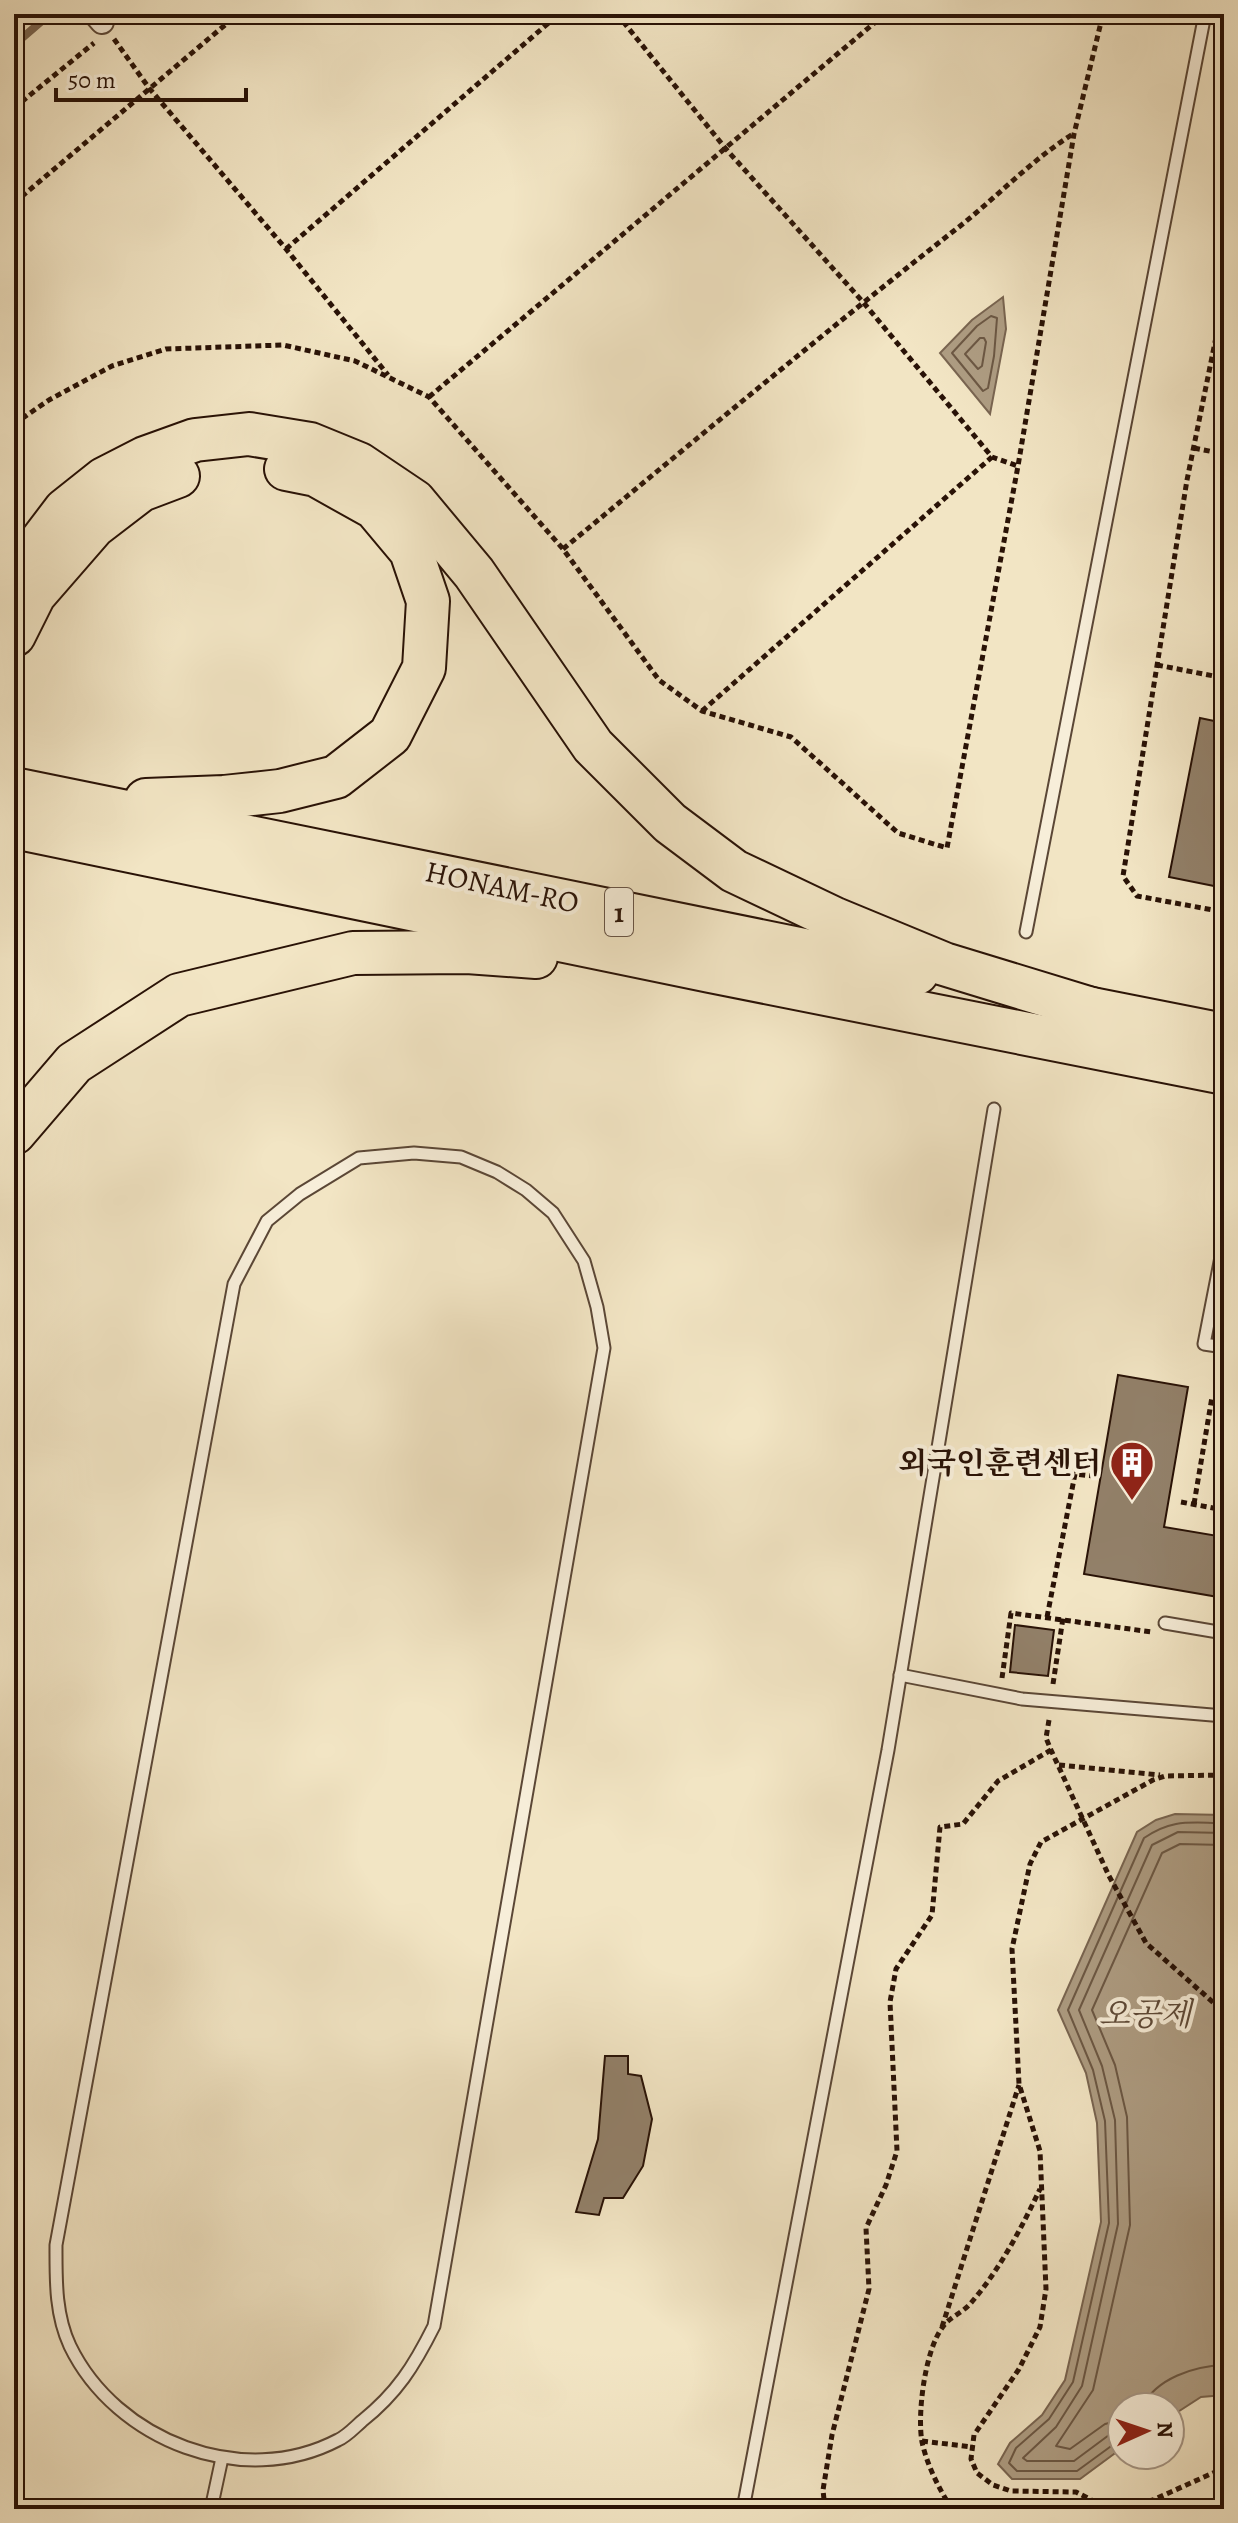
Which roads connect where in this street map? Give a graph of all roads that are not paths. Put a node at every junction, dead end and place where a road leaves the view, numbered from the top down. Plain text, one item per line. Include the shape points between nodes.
1 (1205, 14) edge
2 (14, 577) edge
3 (14, 635) edge
4 (20, 802) edge
5 (1026, 932) dead end
6 (710, 971) junction
7 (1098, 1011) junction
8 (1224, 1035) edge
9 (1224, 1073) edge
10 (994, 1109) dead end
11 (14, 1133) edge
12 (1224, 1257) edge
13 (1224, 1347) edge
14 (1165, 1629) road end
15 (1224, 1633) edge
16 (900, 1675) junction
17 (1224, 1716) edge
18 (222, 2458) junction
19 (211, 2509) edge
20 (743, 2509) edge

1 - 5 lane
2 - 7 highway via 65,510 104,479 145,458 195,440 249,434 310,444 359,464 414,501 474,573 593,746 670,823 734,871 944,964
3 - 4 highway via 34,595 94,526 141,490 200,467 254,463 316,475 375,508 411,551 428,601 424,668 390,735 336,777 280,791 198,799
4 - 6 highway, HONAM-RO / 1
4 - 7 highway, HONAM-RO / 1
6 - 9 highway, HONAM-RO / 1
6 - 11 highway via 467,952 353,953 179,995 74,1063
7 - 8 highway, HONAM-RO / 1
10 - 16 lane
12 - 13 lane via 1204,1344
14 - 15 lane
16 - 17 lane via 1022,1699
16 - 20 lane
18 - 18 lane via 260,2461 299,2455 340,2440 385,2402 414,2366 434,2326 604,1348 584,1261 553,1213 497,1172 461,1157 414,1153 359,1158 267,1221 234,1284 56,2245 56,2297 69,2345 93,2383 152,2434
18 - 19 lane

